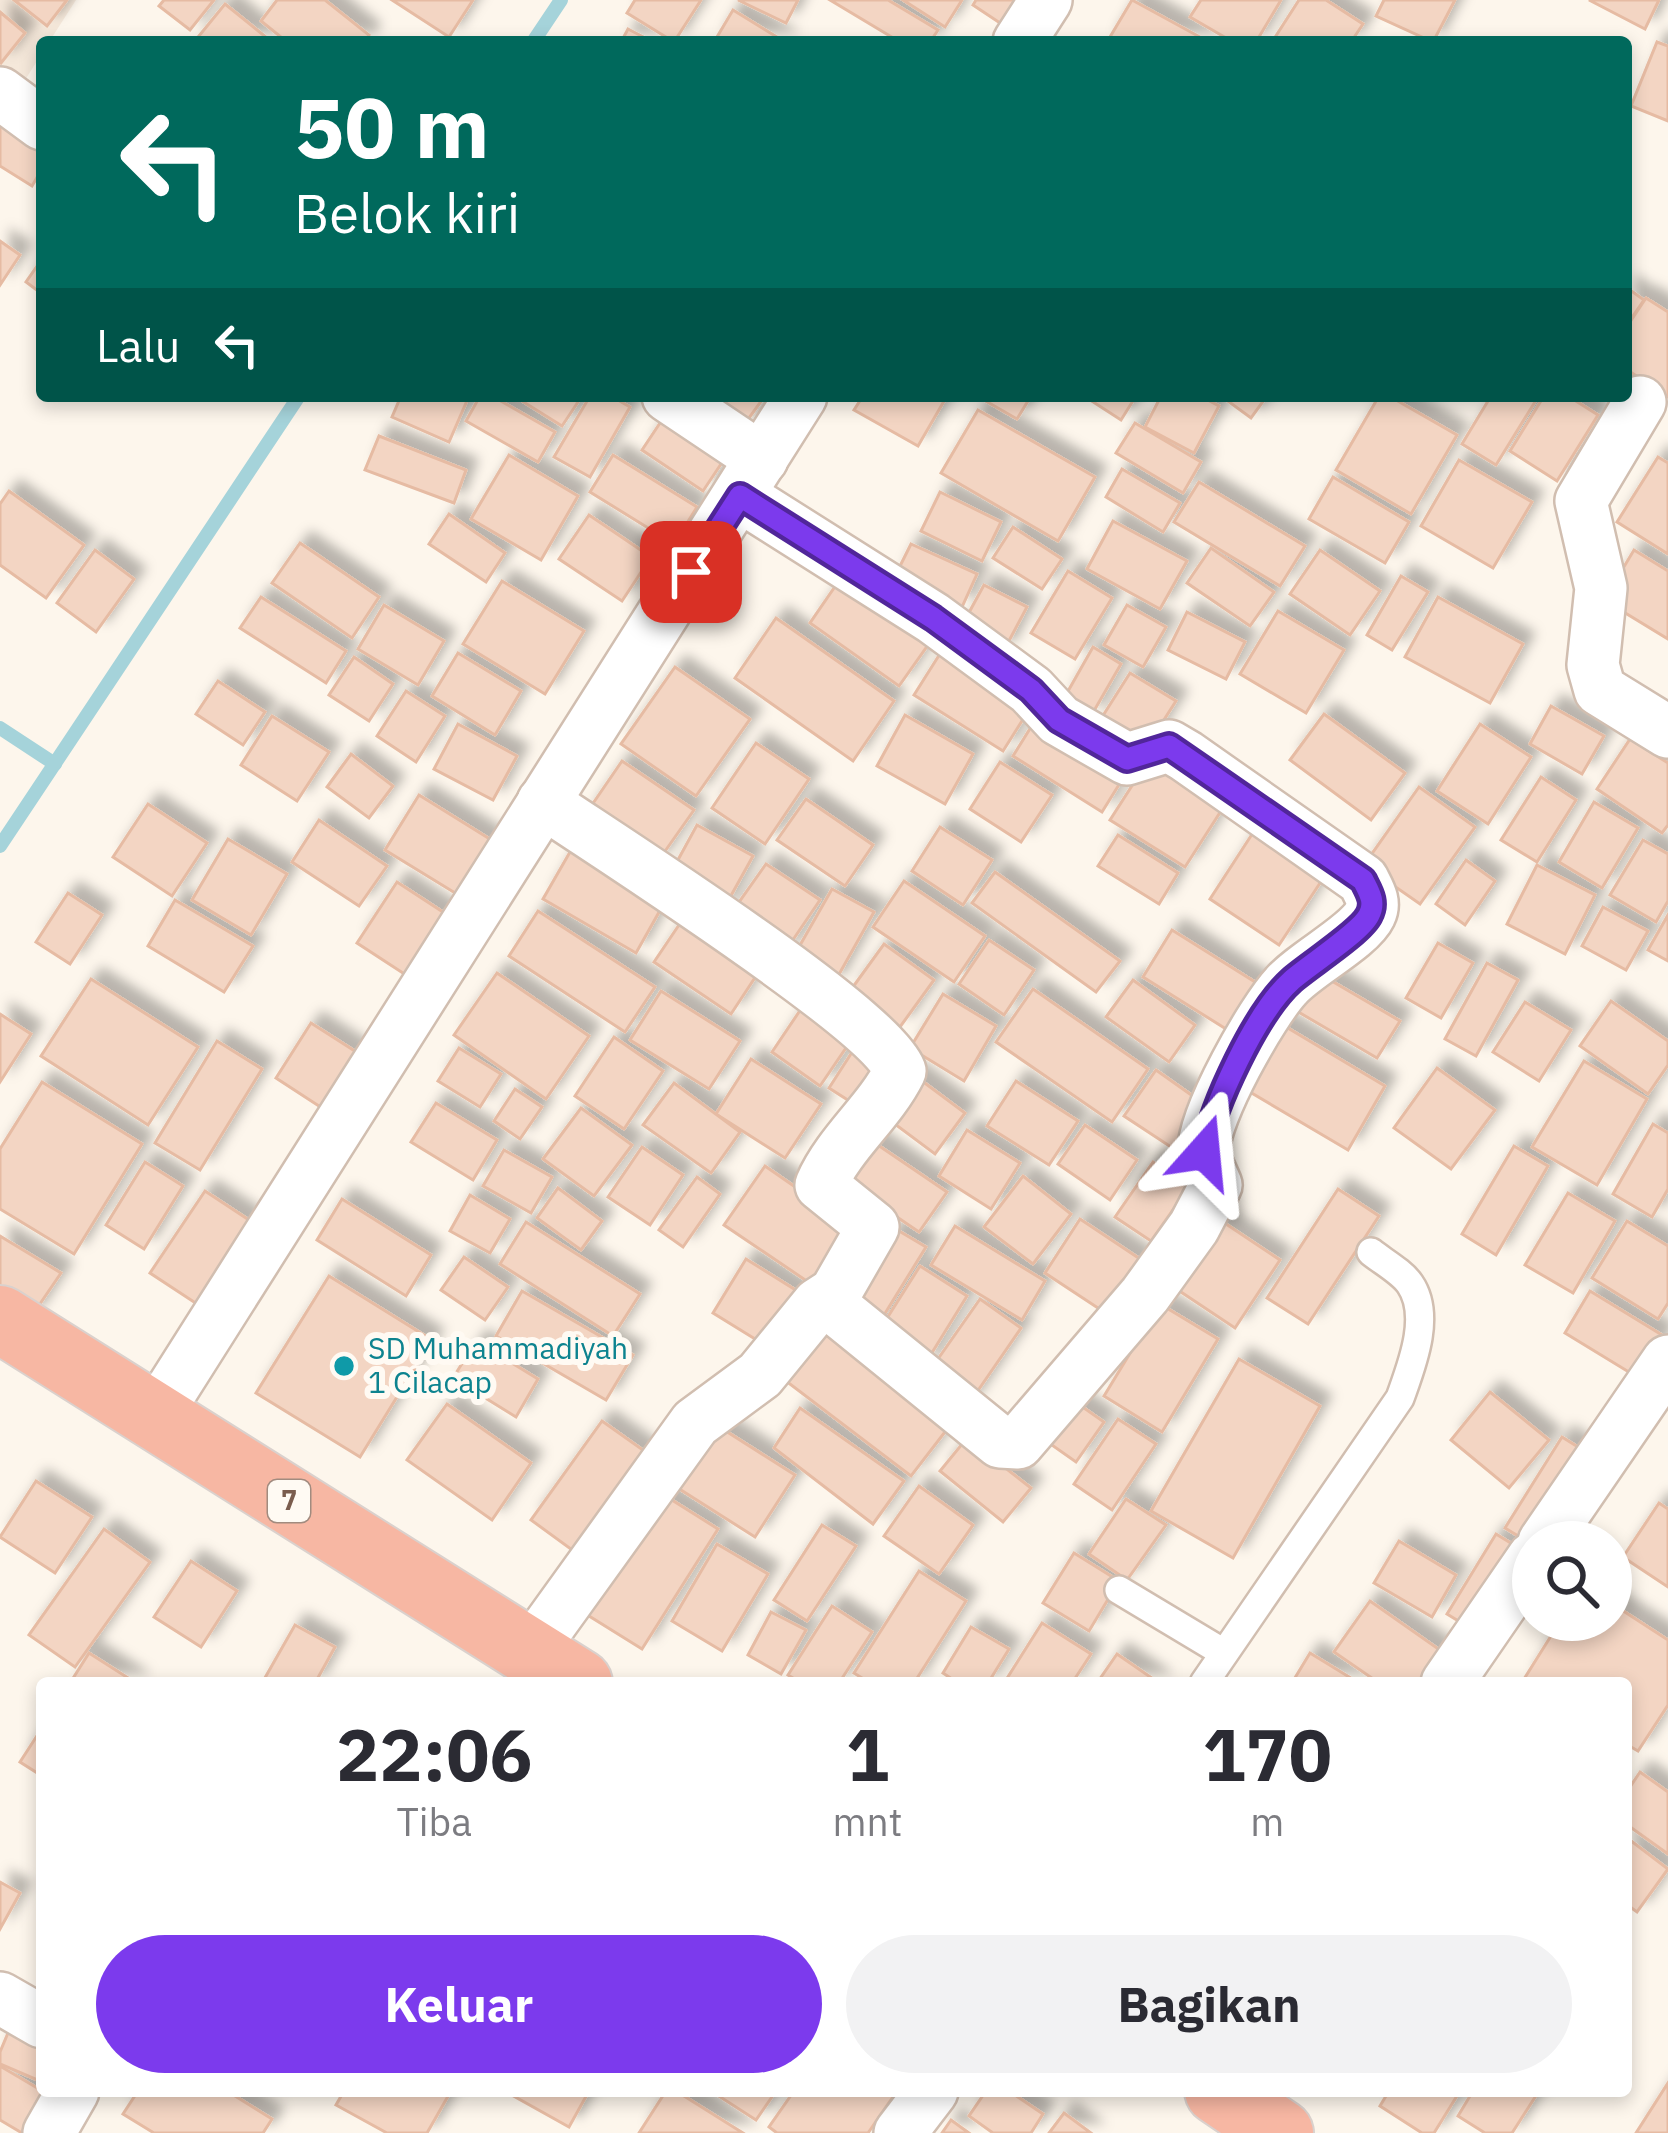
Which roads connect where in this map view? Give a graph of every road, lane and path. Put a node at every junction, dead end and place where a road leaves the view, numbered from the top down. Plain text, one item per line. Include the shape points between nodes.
1 (0, 92) edge
2 (36, 119) edge
3 (674, 402) edge
4 (796, 402) edge
5 (1645, 405) edge
6 (751, 478) junction
7 (1668, 732) edge
8 (543, 802) junction
9 (1371, 1252) dead end
10 (826, 1301) junction
11 (0, 1318) edge
12 (1668, 1361) edge
13 (155, 1416) junction
14 (1558, 1521) edge
15 (1512, 1589) edge
16 (1119, 1591) dead end
17 (1224, 1653) junction
18 (561, 1674) edge
19 (1208, 1677) edge
20 (1452, 1677) edge
21 (70, 2097) edge
22 (927, 2097) edge
23 (1227, 2097) edge
24 (49, 2133) edge
25 (900, 2133) edge
26 (1280, 2133) edge

1 - 2 street
3 - 6 street
4 - 6 street
5 - 7 street via 1581,501 1602,596 1593,665 1600,690
6 - 8 street
6 - 10 street via 1031,690 1059,720 1127,759 1169,746 1363,880 1372,897 1360,928 1286,986 1247,1048 1208,1129 1204,1152 1216,1185 1194,1227 1018,1443 1000,1442
8 - 10 street via 802,981 896,1060 893,1085 821,1185 873,1227
8 - 13 street
9 - 17 lane via 1410,1284 1418,1309 1414,1360 1400,1398
10 - 18 street via 760,1375 695,1424
11 - 13 highway, 7
12 - 14 street
13 - 18 highway, 7
15 - 20 street
16 - 17 lane
17 - 19 lane
21 - 24 street
22 - 25 street
23 - 26 highway

